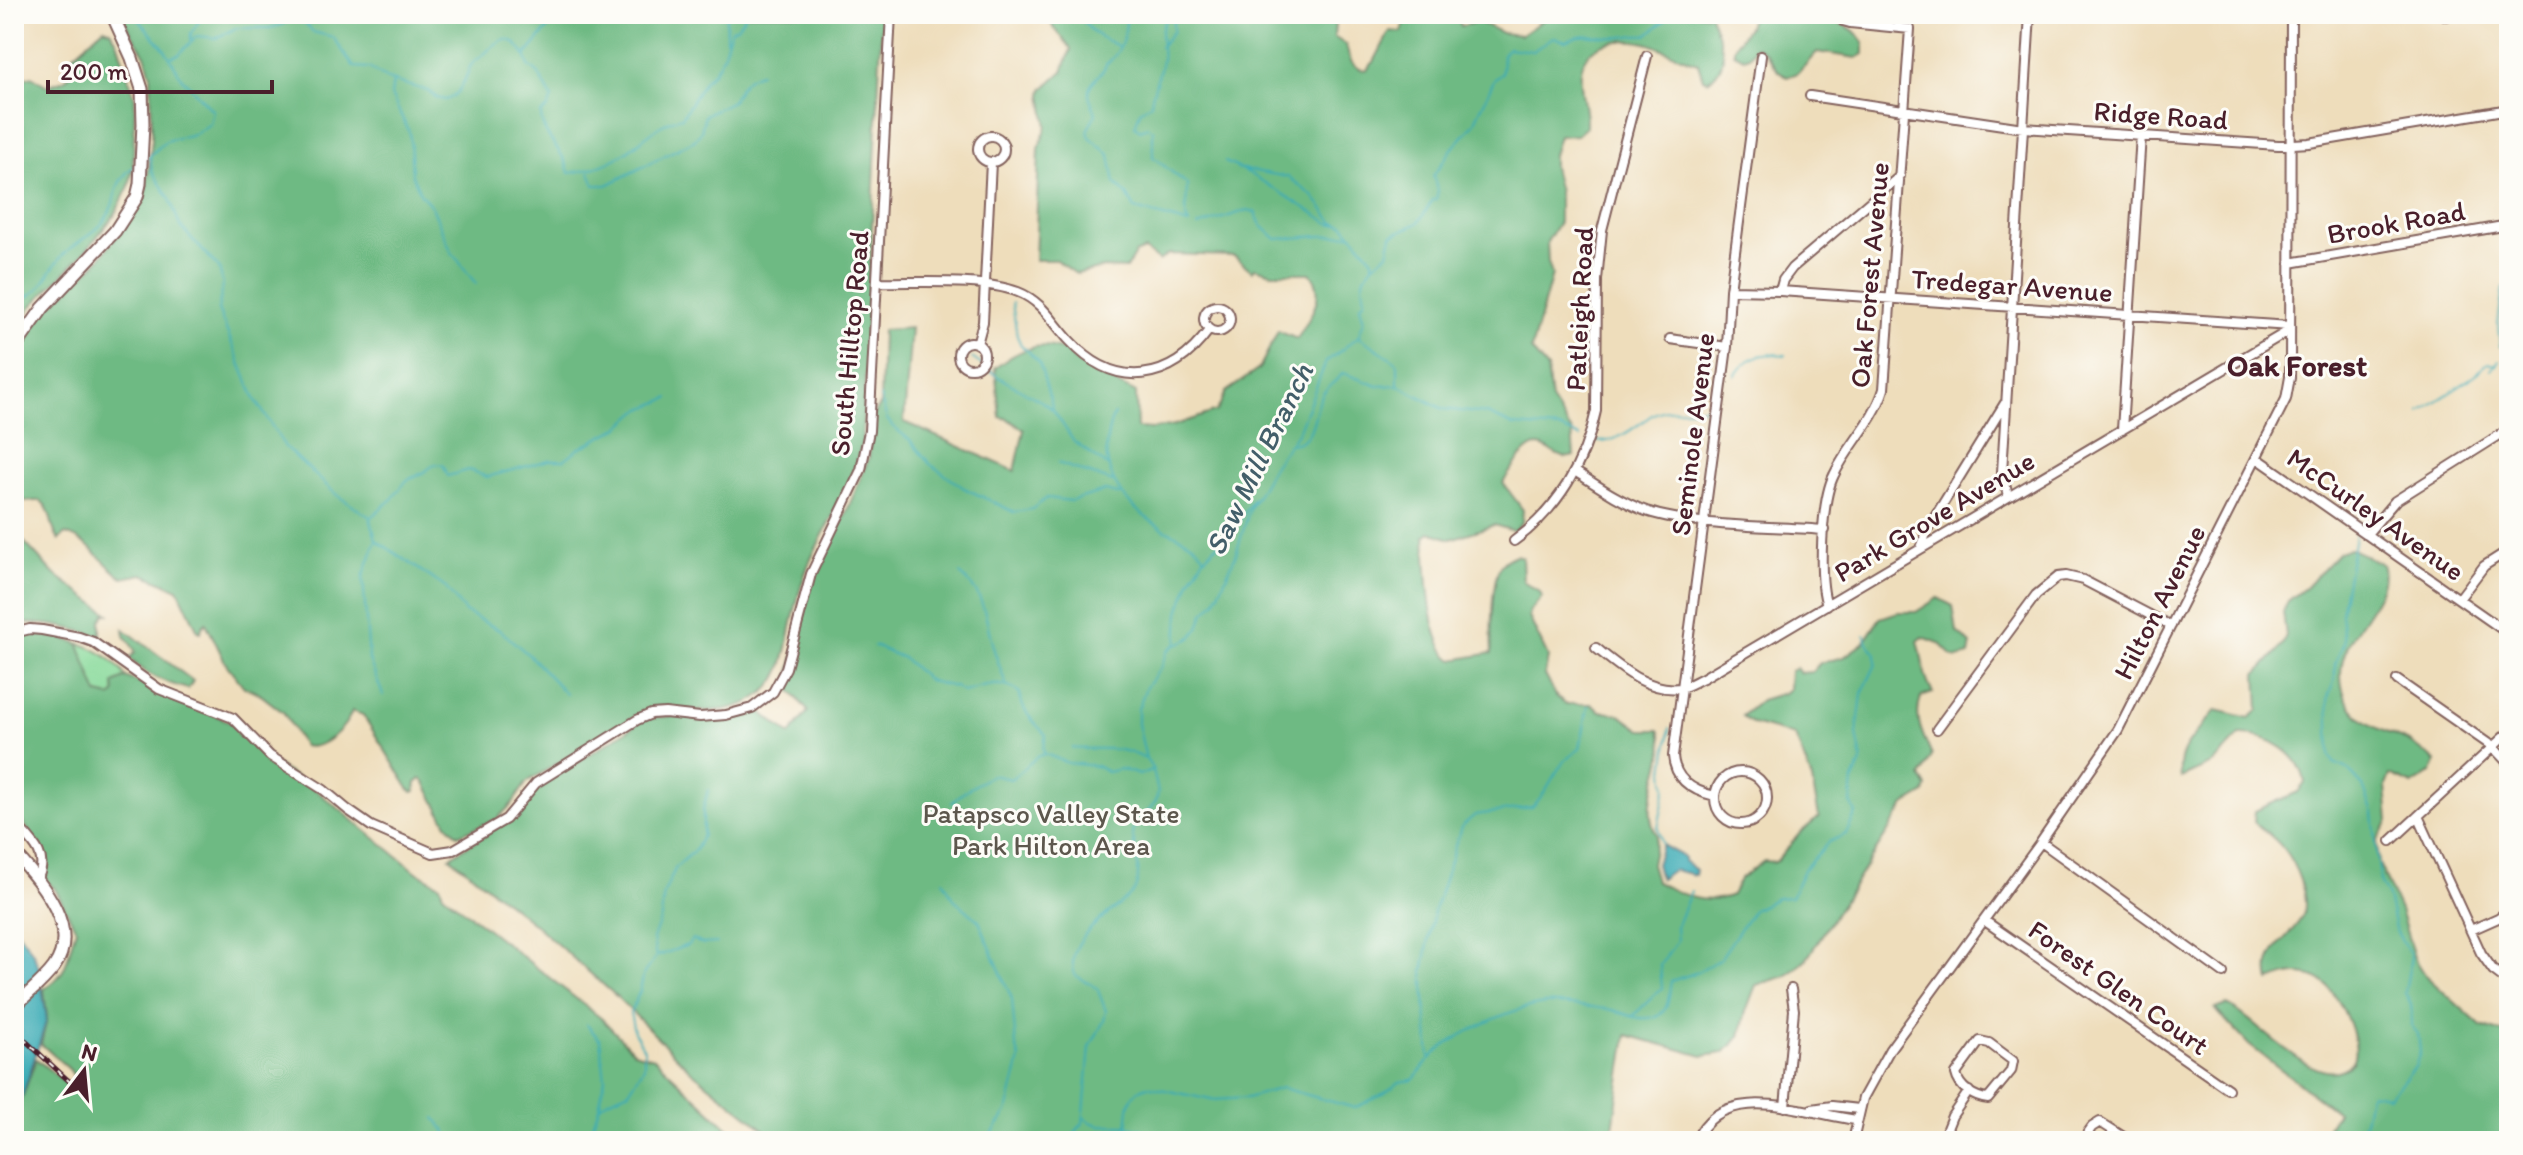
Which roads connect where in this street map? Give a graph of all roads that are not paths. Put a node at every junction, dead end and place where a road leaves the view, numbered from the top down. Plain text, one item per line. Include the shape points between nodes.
1 (112, 14) edge
2 (891, 14) edge
3 (1837, 14) edge
4 (2030, 14) edge
5 (2291, 14) edge
6 (1647, 56) dead end
7 (1761, 56) dead end
8 (1810, 96) dead end
9 (2509, 109) edge
10 (1904, 110) junction
11 (2023, 128) junction
12 (2141, 135) junction
13 (2291, 145) junction
14 (991, 162) dead end
15 (1900, 176) junction
16 (2509, 225) edge
17 (2290, 263) junction
18 (878, 282) junction
19 (985, 285) junction
20 (1730, 290) junction
21 (1780, 291) junction
22 (1892, 300) junction
23 (2011, 307) junction
24 (2130, 315) junction
25 (2290, 328) junction
26 (1209, 330) dead end
27 (1670, 339) dead end
28 (977, 344) dead end
29 (1727, 347) junction
30 (14, 349) edge
31 (2005, 402) junction
32 (2509, 429) edge
33 (2122, 430) junction
34 (2257, 458) junction
35 (1576, 472) junction
36 (2008, 496) junction
37 (1703, 521) junction
38 (1824, 530) junction
39 (2367, 534) junction
40 (1514, 541) dead end
41 (1921, 548) junction
42 (2509, 550) edge
43 (2459, 599) junction
44 (1827, 605) junction
45 (2171, 626) junction
46 (14, 633) edge
47 (2509, 634) edge
48 (1596, 648) dead end
49 (2397, 680) dead end
50 (1680, 688) junction
51 (1937, 729) dead end
52 (2509, 732) edge
53 (2493, 747) junction
54 (2509, 764) edge
55 (1715, 796) junction
56 (2418, 816) junction
57 (14, 822) edge
58 (2391, 841) dead end
59 (2041, 842) junction
60 (14, 852) edge
61 (37, 879) junction
62 (2509, 910) edge
63 (1985, 921) junction
64 (2471, 930) junction
65 (2223, 973) dead end
66 (2509, 982) edge
67 (1791, 989) dead end
68 (14, 1007) edge
69 (2228, 1089) dead end
70 (1969, 1091) junction
71 (1785, 1107) junction
72 (1807, 1109) junction
73 (1859, 1109) junction
74 (1856, 1120) junction
75 (1696, 1141) edge
76 (1853, 1141) edge
77 (1942, 1141) edge
78 (2082, 1141) edge
79 (2130, 1141) edge

1 - 30 street via 142,89 137,197
2 - 18 street, South Hilltop Road
3 - 10 street, Oak Forest Avenue via 1850,23 1910,29
4 - 11 street
5 - 13 street, Hilton Avenue
6 - 35 street, Patleigh Road via 1602,230 1596,411
7 - 20 street, Seminole Avenue
8 - 10 street, Ridge Road
9 - 13 street, Ridge Road
10 - 11 street, Ridge Road
10 - 15 street, Oak Forest Avenue
11 - 12 street, Ridge Road
11 - 23 street
12 - 13 street, Ridge Road
12 - 24 street
13 - 17 street, Hilton Avenue
14 - 19 street
15 - 21 street via 1792,268
15 - 22 street, Oak Forest Avenue
16 - 17 street, Brook Road
17 - 25 street, Hilton Avenue
18 - 19 street
18 - 46 street, South Hilltop Road via 866,453 852,494 811,574 786,668 773,692 752,708 726,715 665,713 637,720 536,783 506,819 453,850 433,853 371,826 270,756 233,718 159,689 93,642 42,630
19 - 26 street via 1032,299 1081,352 1115,370 1164,370 1195,349
19 - 28 street
20 - 21 street, Tredegar Avenue
20 - 29 street, Seminole Avenue
21 - 22 street, Tredegar Avenue
22 - 23 street, Tredegar Avenue
22 - 38 street, Oak Forest Avenue via 1884,389 1875,414 1832,478
23 - 24 street, Tredegar Avenue
23 - 31 street
24 - 25 street, Tredegar Avenue
24 - 33 street
25 - 33 street, Park Grove Avenue
25 - 34 street, Hilton Avenue via 2289,389
27 - 29 street
29 - 37 street, Seminole Avenue
31 - 36 street via 2002,472
31 - 41 street
32 - 39 street via 2395,501
33 - 36 street, Park Grove Avenue
34 - 39 street, McCurley Avenue
34 - 45 street, Hilton Avenue
35 - 37 street via 1649,512
35 - 40 street, Patleigh Road
36 - 41 street, Park Grove Avenue
37 - 38 street
37 - 50 street, Seminole Avenue
38 - 44 street, Oak Forest Avenue
39 - 43 street, McCurley Avenue
41 - 44 street, Park Grove Avenue
42 - 43 street via 2484,566
43 - 47 street, McCurley Avenue
44 - 50 street, Park Grove Avenue
45 - 51 street via 2083,580 2058,577 2036,595
45 - 59 street, Hilton Avenue via 2118,730
48 - 50 street via 1634,678
49 - 53 street
50 - 55 street, Seminole Avenue via 1675,766 1685,784
52 - 53 street
53 - 54 street
53 - 56 street
55 - 55 street, Seminole Avenue via 1719,813 1738,824 1759,818 1768,798 1759,778 1742,772 1722,780
56 - 58 street
56 - 64 street
57 - 61 street via 43,861
59 - 63 street, Hilton Avenue
59 - 65 street
60 - 61 street
61 - 68 street via 61,928 61,952 54,967
62 - 64 street
63 - 69 street, Forest Glen Court
63 - 73 street, Hilton Avenue via 1890,1049
64 - 66 street via 2485,961
67 - 71 street via 1794,1010
70 - 70 street via 1984,1099 1993,1097 2011,1071 2011,1058 1989,1043 1975,1044 1956,1074
70 - 77 street
71 - 72 street
71 - 75 street via 1747,1104 1727,1109 1704,1125
72 - 73 street
72 - 74 street
73 - 74 street, Hilton Avenue
74 - 76 street, Hilton Avenue
78 - 79 street via 2100,1122

